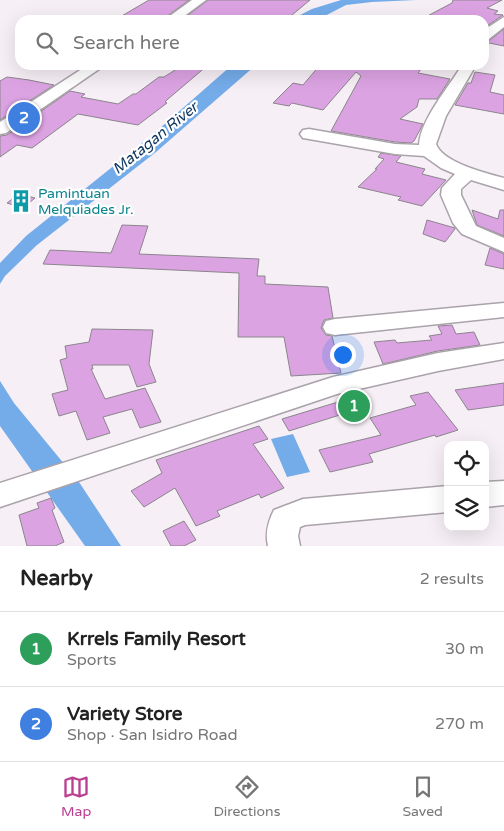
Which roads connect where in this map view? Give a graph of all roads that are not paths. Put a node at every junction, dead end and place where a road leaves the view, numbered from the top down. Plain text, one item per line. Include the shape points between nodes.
1 (200, 0) edge
2 (178, 15) edge
3 (504, 21) edge
4 (489, 32) edge
5 (90, 70) edge
6 (466, 70) edge
7 (0, 129) edge
8 (309, 134) dead end
9 (429, 151) junction
10 (467, 173) junction
11 (504, 184) edge
12 (504, 246) edge
13 (504, 310) edge
14 (335, 327) dead end
15 (504, 351) edge
16 (504, 494) edge
17 (0, 495) edge
18 (489, 495) edge
19 (444, 499) edge
20 (284, 546) edge

1 - 2 street
3 - 4 street
5 - 7 street
6 - 9 street via 432,130 427,145
8 - 9 street via 395,150
9 - 10 street
10 - 11 street
10 - 12 street via 452,188 451,195 463,223 469,230
13 - 14 street
15 - 17 street via 333,386
16 - 18 street
19 - 20 street via 303,512 285,519

